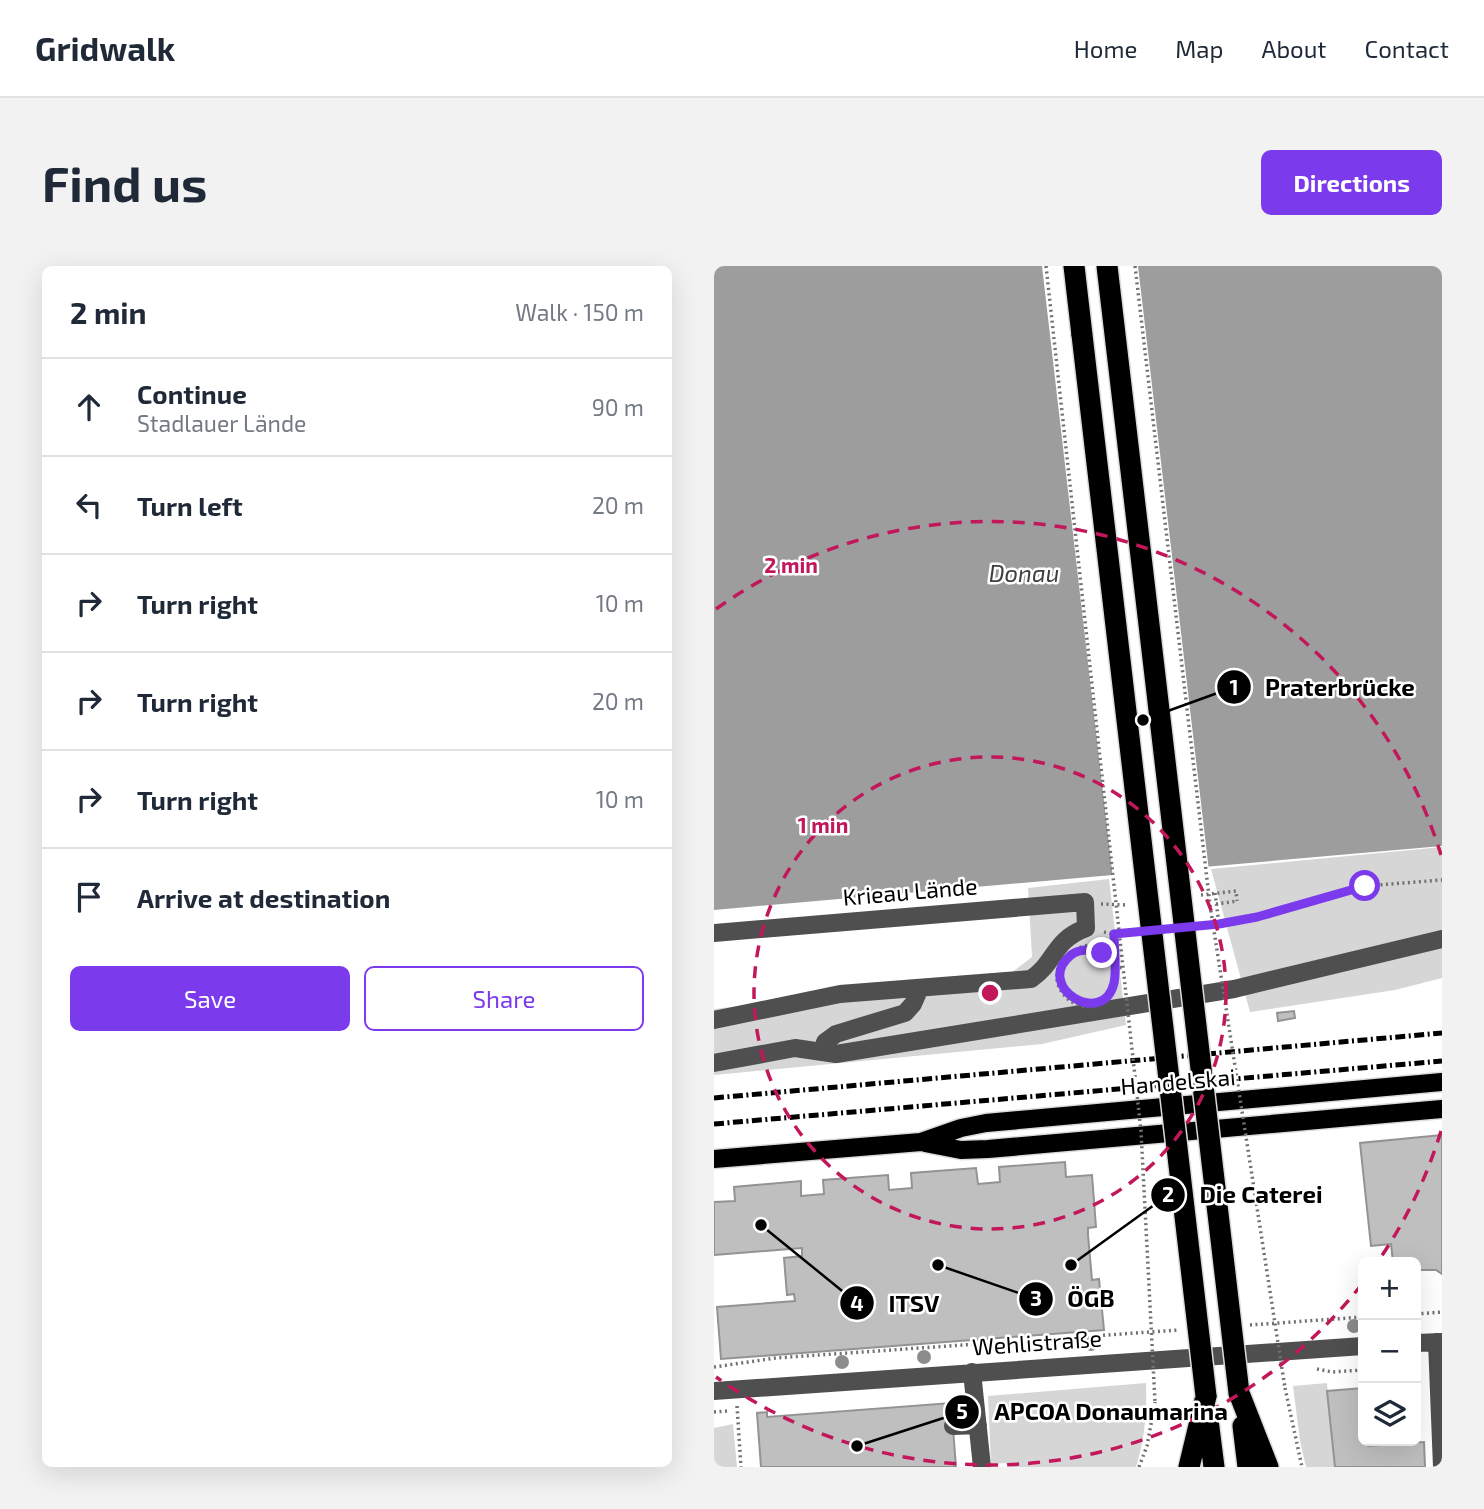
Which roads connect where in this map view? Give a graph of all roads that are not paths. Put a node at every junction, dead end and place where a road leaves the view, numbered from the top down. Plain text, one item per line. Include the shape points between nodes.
1 (1074, 266) edge
2 (1107, 266) edge
3 (1442, 930) edge
4 (714, 933) edge
5 (1442, 939) edge
6 (1410, 946) junction
7 (920, 988) junction
8 (714, 1020) edge
9 (823, 1051) junction
10 (714, 1063) edge
11 (1442, 1082) edge
12 (1442, 1109) edge
13 (921, 1142) junction
14 (714, 1159) edge
15 (1439, 1342) edge
16 (1421, 1343) edge
17 (1358, 1346) edge
18 (972, 1372) junction
19 (714, 1391) edge
20 (1239, 1393) junction
21 (1206, 1396) junction
22 (978, 1425) junction
23 (953, 1426) dead end
24 (982, 1467) edge
25 (1189, 1467) edge
26 (1214, 1467) edge
27 (1248, 1467) edge
28 (1268, 1467) edge
29 (1442, 1467) edge

1 - 21 highway, bridge
2 - 20 highway, bridge
3 - 6 street
4 - 7 street, Krieau Lände via 1085,902 1086,928 1070,934 1044,970 1031,979
5 - 6 street
6 - 9 street via 1234,989 836,1054
7 - 8 street via 840,994
7 - 9 street via 905,1013 836,1034 825,1042
9 - 10 street via 795,1048
11 - 13 main road, Handelskai via 986,1124
12 - 13 main road, Handelskai via 988,1149 961,1150
13 - 14 main road, Handelskai
15 - 16 street
15 - 29 street
17 - 18 street, Wehlistraße
18 - 19 street, Wehlistraße
18 - 22 street
20 - 27 highway
20 - 28 highway
21 - 25 highway
21 - 26 highway
22 - 23 street
22 - 24 street

